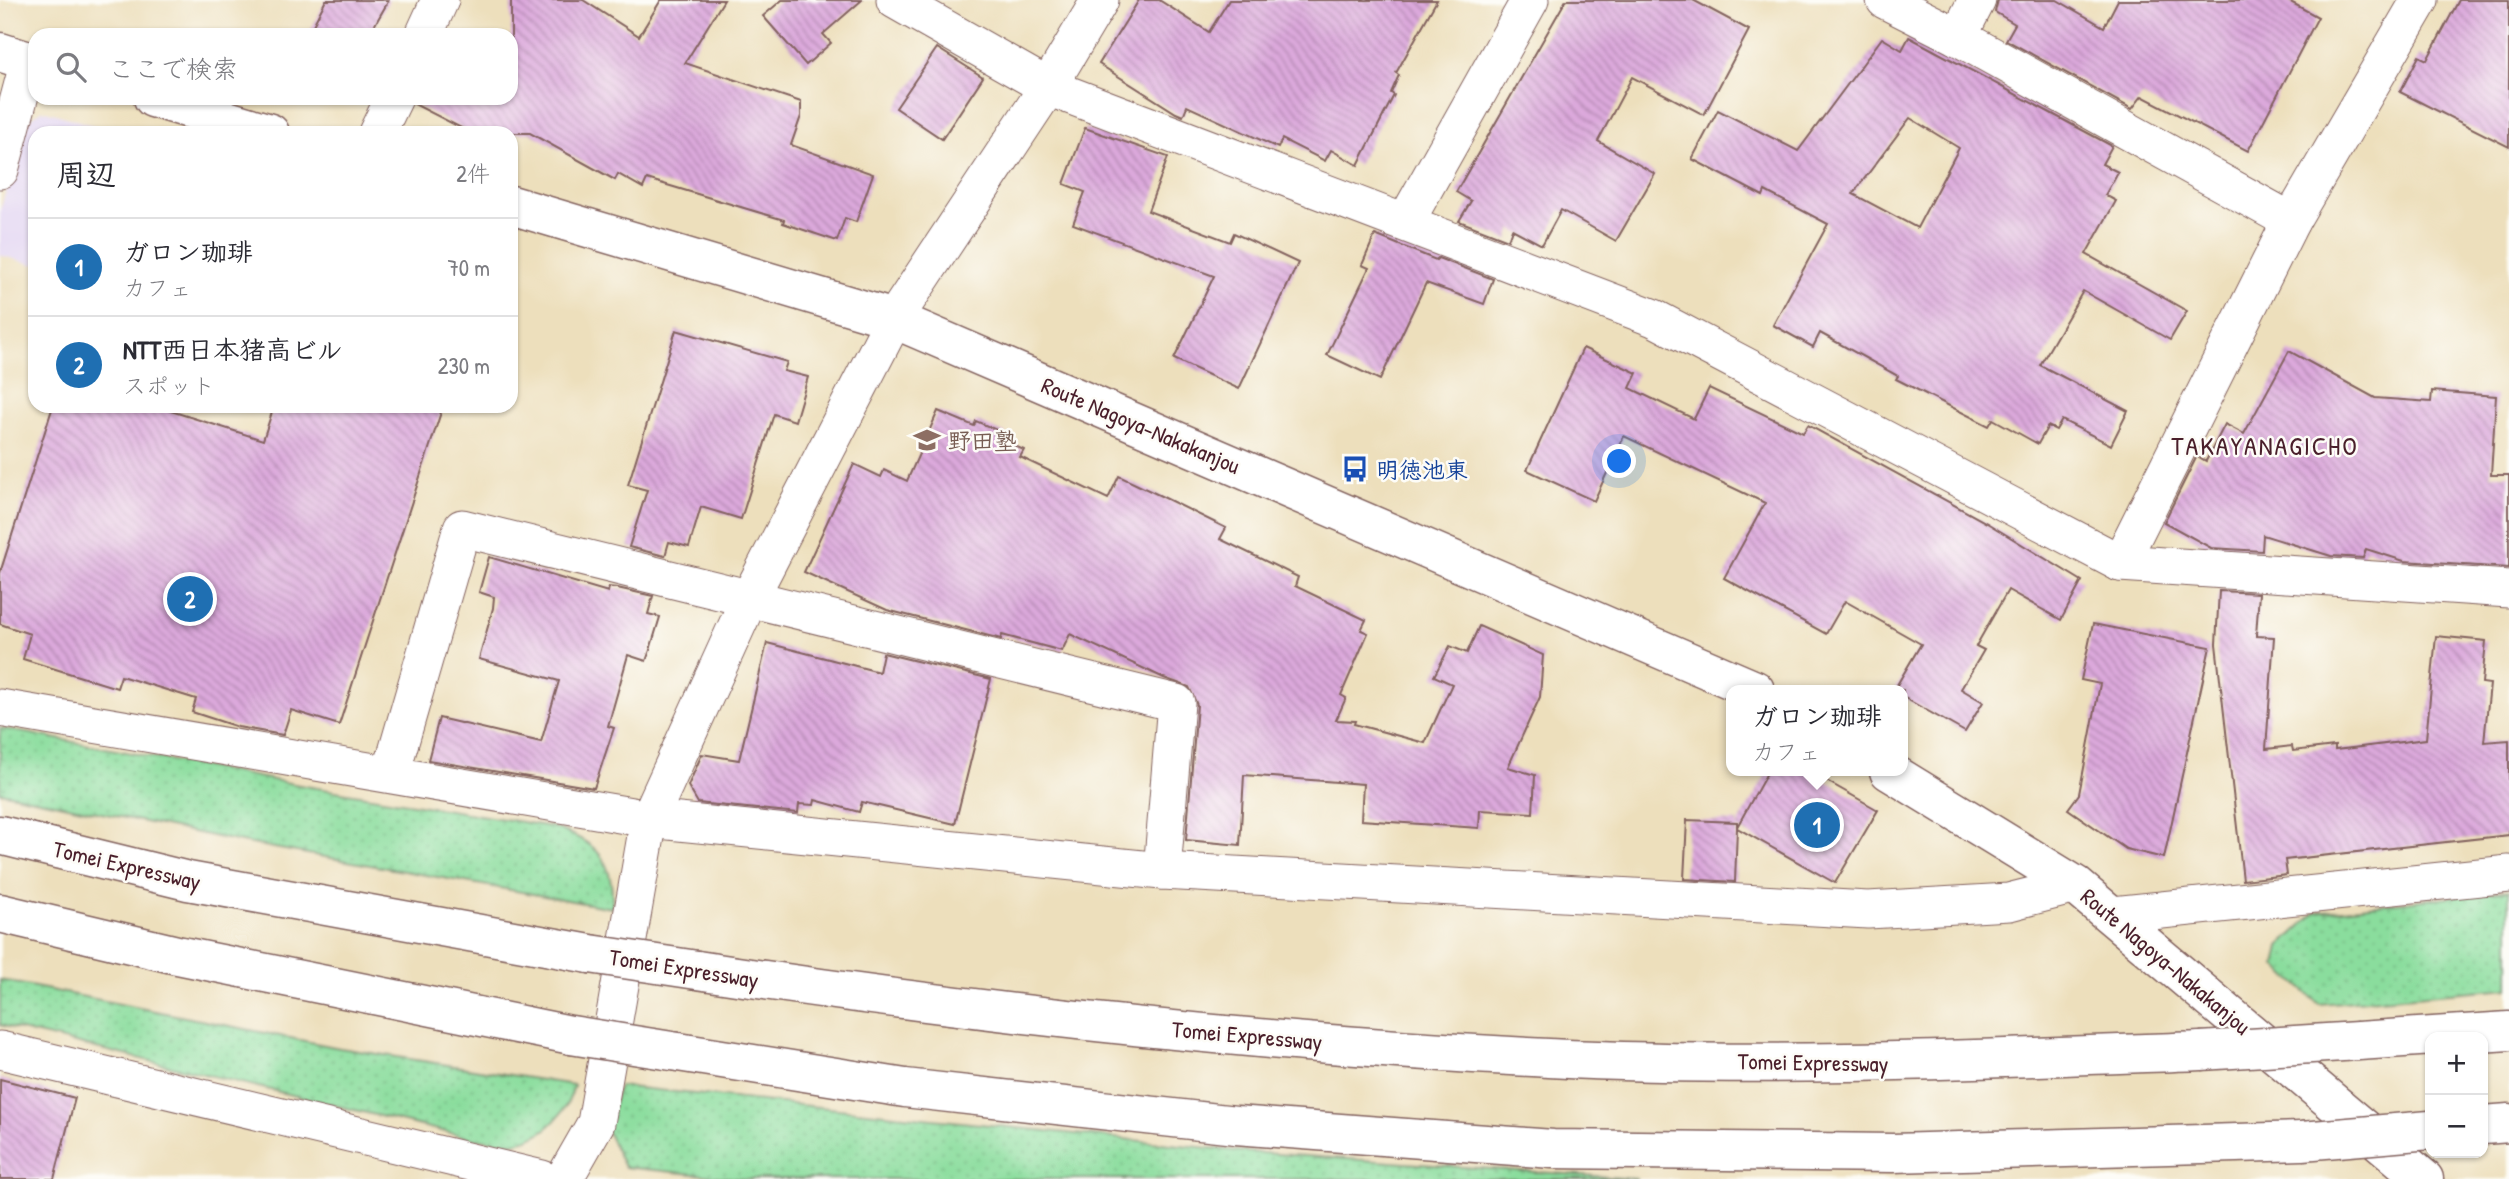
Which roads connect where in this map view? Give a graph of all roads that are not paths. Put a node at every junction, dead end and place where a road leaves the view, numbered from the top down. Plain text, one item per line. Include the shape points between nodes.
1 (440, 0) edge
2 (895, 0) edge
3 (1100, 0) edge
4 (1530, 0) edge
5 (1885, 0) edge
6 (1978, 0) edge
7 (2420, 0) edge
8 (427, 28) edge
9 (1958, 37) junction
10 (21, 59) edge
11 (1048, 88) junction
12 (176, 105) edge
13 (391, 105) edge
14 (247, 126) edge
15 (380, 126) edge
16 (0, 170) edge
17 (518, 207) edge
18 (1406, 221) junction
19 (2291, 221) junction
20 (894, 319) junction
21 (2120, 563) junction
22 (2509, 589) edge
23 (750, 597) junction
24 (1743, 685) edge
25 (0, 708) edge
26 (391, 774) junction
27 (1897, 776) edge
28 (649, 819) junction
29 (0, 835) edge
30 (1162, 871) junction
31 (2509, 874) edge
32 (2075, 885) junction
33 (0, 913) edge
34 (2113, 915) junction
35 (2509, 1031) edge
36 (0, 1050) edge
37 (2509, 1123) edge
38 (2488, 1125) edge
39 (2425, 1130) edge
40 (542, 1179) edge
41 (564, 1179) edge
42 (2424, 1179) edge

1 - 8 street
2 - 11 street
3 - 11 street
4 - 18 street
5 - 9 street
6 - 9 street
7 - 19 street
9 - 19 street
10 - 16 street
11 - 18 street
11 - 20 street
12 - 14 main road
13 - 15 street
17 - 20 main road, Route Nagoya-Nakakanjou
18 - 21 street via 1654,318
19 - 21 street
20 - 23 street
20 - 24 main road, Route Nagoya-Nakakanjou
21 - 22 street
23 - 26 street via 462,528
23 - 28 street
23 - 30 street via 1176,703
25 - 26 street
26 - 28 street
27 - 32 main road, Route Nagoya-Nakakanjou
28 - 30 street
28 - 41 street via 596,1124
29 - 35 main road, Tomei Expressway, bridge via 188,881 590,954 919,1004 1240,1036 1550,1058 1894,1063 2201,1051
30 - 32 street via 1868,910 2008,902
31 - 34 street
32 - 34 main road, Route Nagoya-Nakakanjou
33 - 39 main road, bridge via 177,955 571,1035 905,1088 1236,1125 1553,1149 1893,1153 2302,1140
34 - 42 main road, Route Nagoya-Nakakanjou
36 - 40 street
37 - 38 main road

